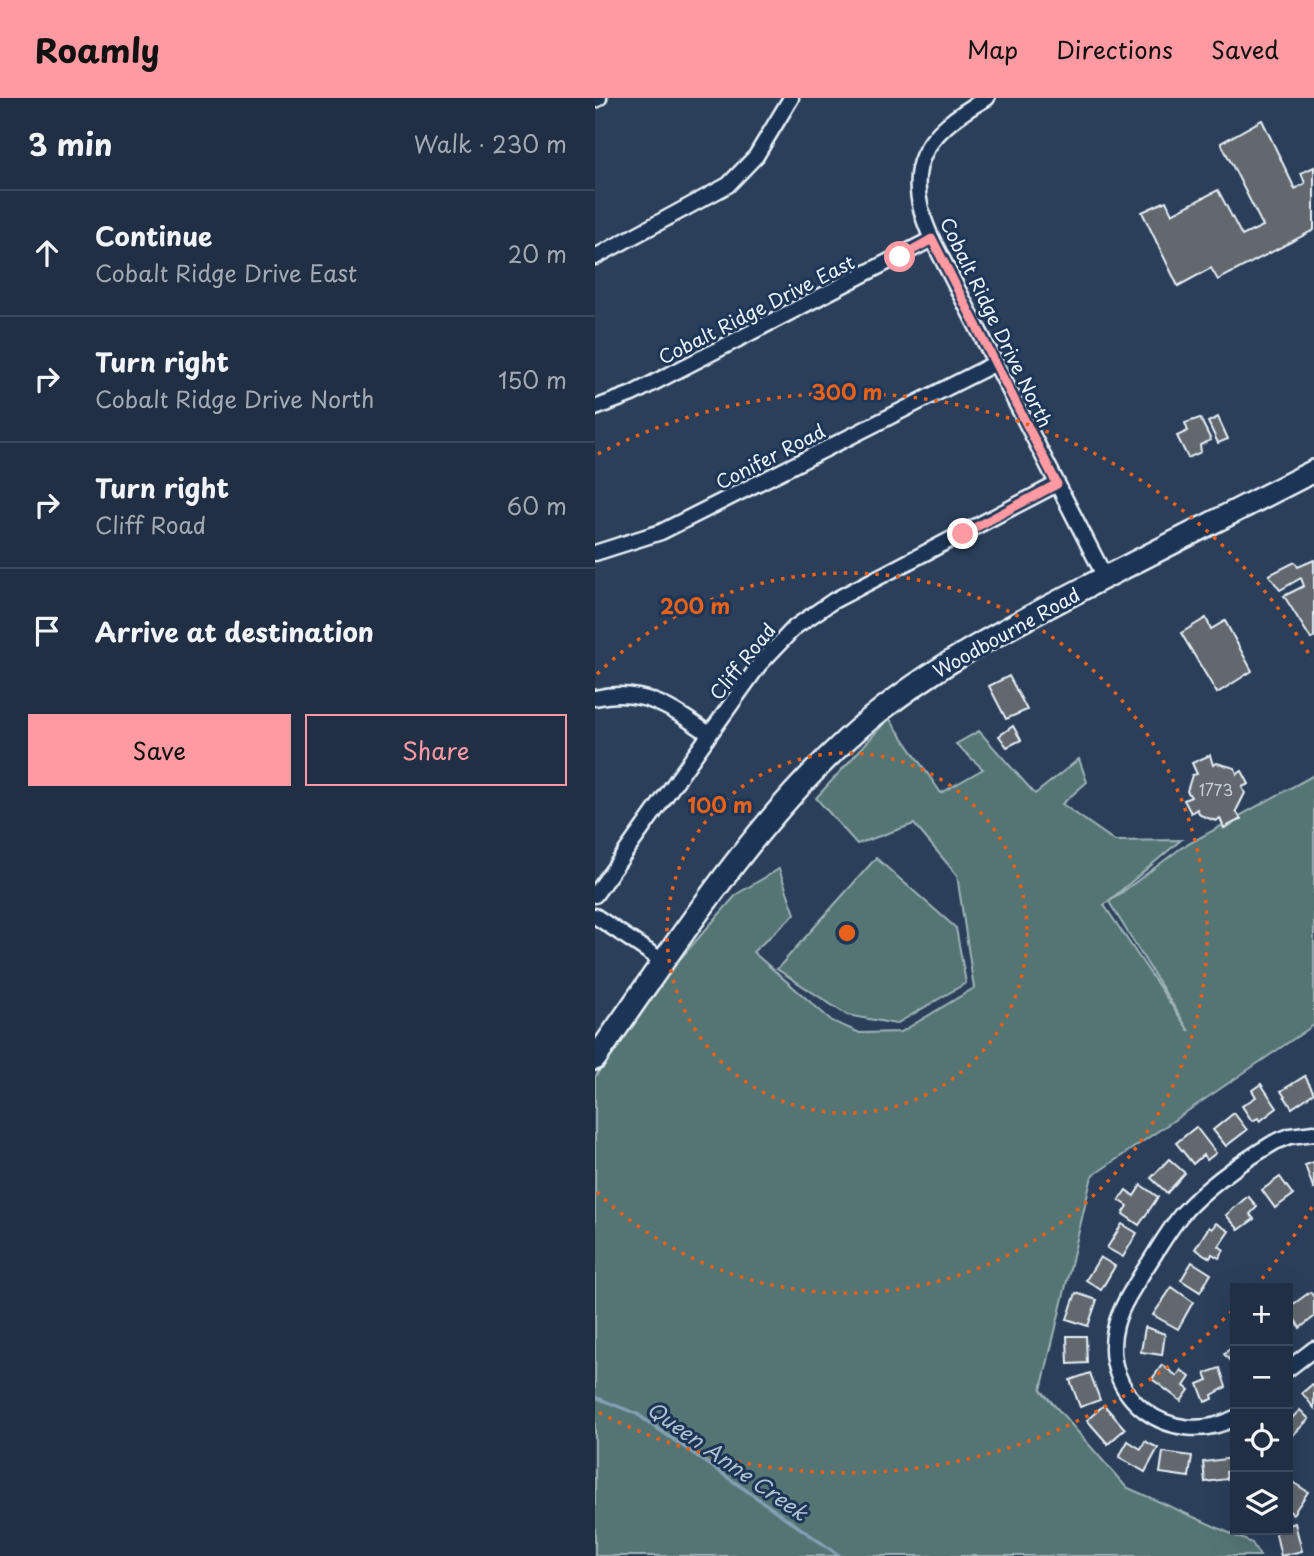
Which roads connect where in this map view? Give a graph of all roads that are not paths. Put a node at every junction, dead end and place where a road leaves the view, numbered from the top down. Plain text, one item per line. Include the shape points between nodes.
1 (791, 98) edge
2 (987, 98) edge
3 (932, 239) junction
4 (595, 257) edge
5 (996, 363) junction
6 (595, 408) edge
7 (1314, 471) edge
8 (1057, 484) junction
9 (595, 553) edge
10 (1105, 577) junction
11 (595, 698) edge
12 (709, 734) junction
13 (595, 895) edge
14 (595, 916) edge
15 (664, 962) junction
16 (595, 1059) edge
17 (1314, 1133) edge
18 (1314, 1349) edge
19 (1293, 1365) edge
20 (1230, 1420) edge

1 - 4 street via 756,156 728,185
2 - 3 street, Cobalt Ridge Drive North via 944,125 926,149 918,196
3 - 5 street, Cobalt Ridge Drive North
3 - 6 street, Cobalt Ridge Drive East via 632,394
5 - 8 street, Cobalt Ridge Drive North
5 - 9 street, Conifer Road via 661,532
7 - 10 main road, Woodbourne Road
8 - 10 street, Cobalt Ridge Drive North
8 - 12 street, Cliff Road via 814,613 759,665
10 - 15 main road, Woodbourne Road via 970,648 847,738 754,839
11 - 12 street via 643,695
12 - 13 street, Cliff Road
14 - 15 street
15 - 16 main road, Woodbourne Road
17 - 20 street via 1275,1142 1194,1202 1146,1268 1116,1324 1117,1370 1129,1396 1144,1410 1166,1424 1191,1429
18 - 19 street

